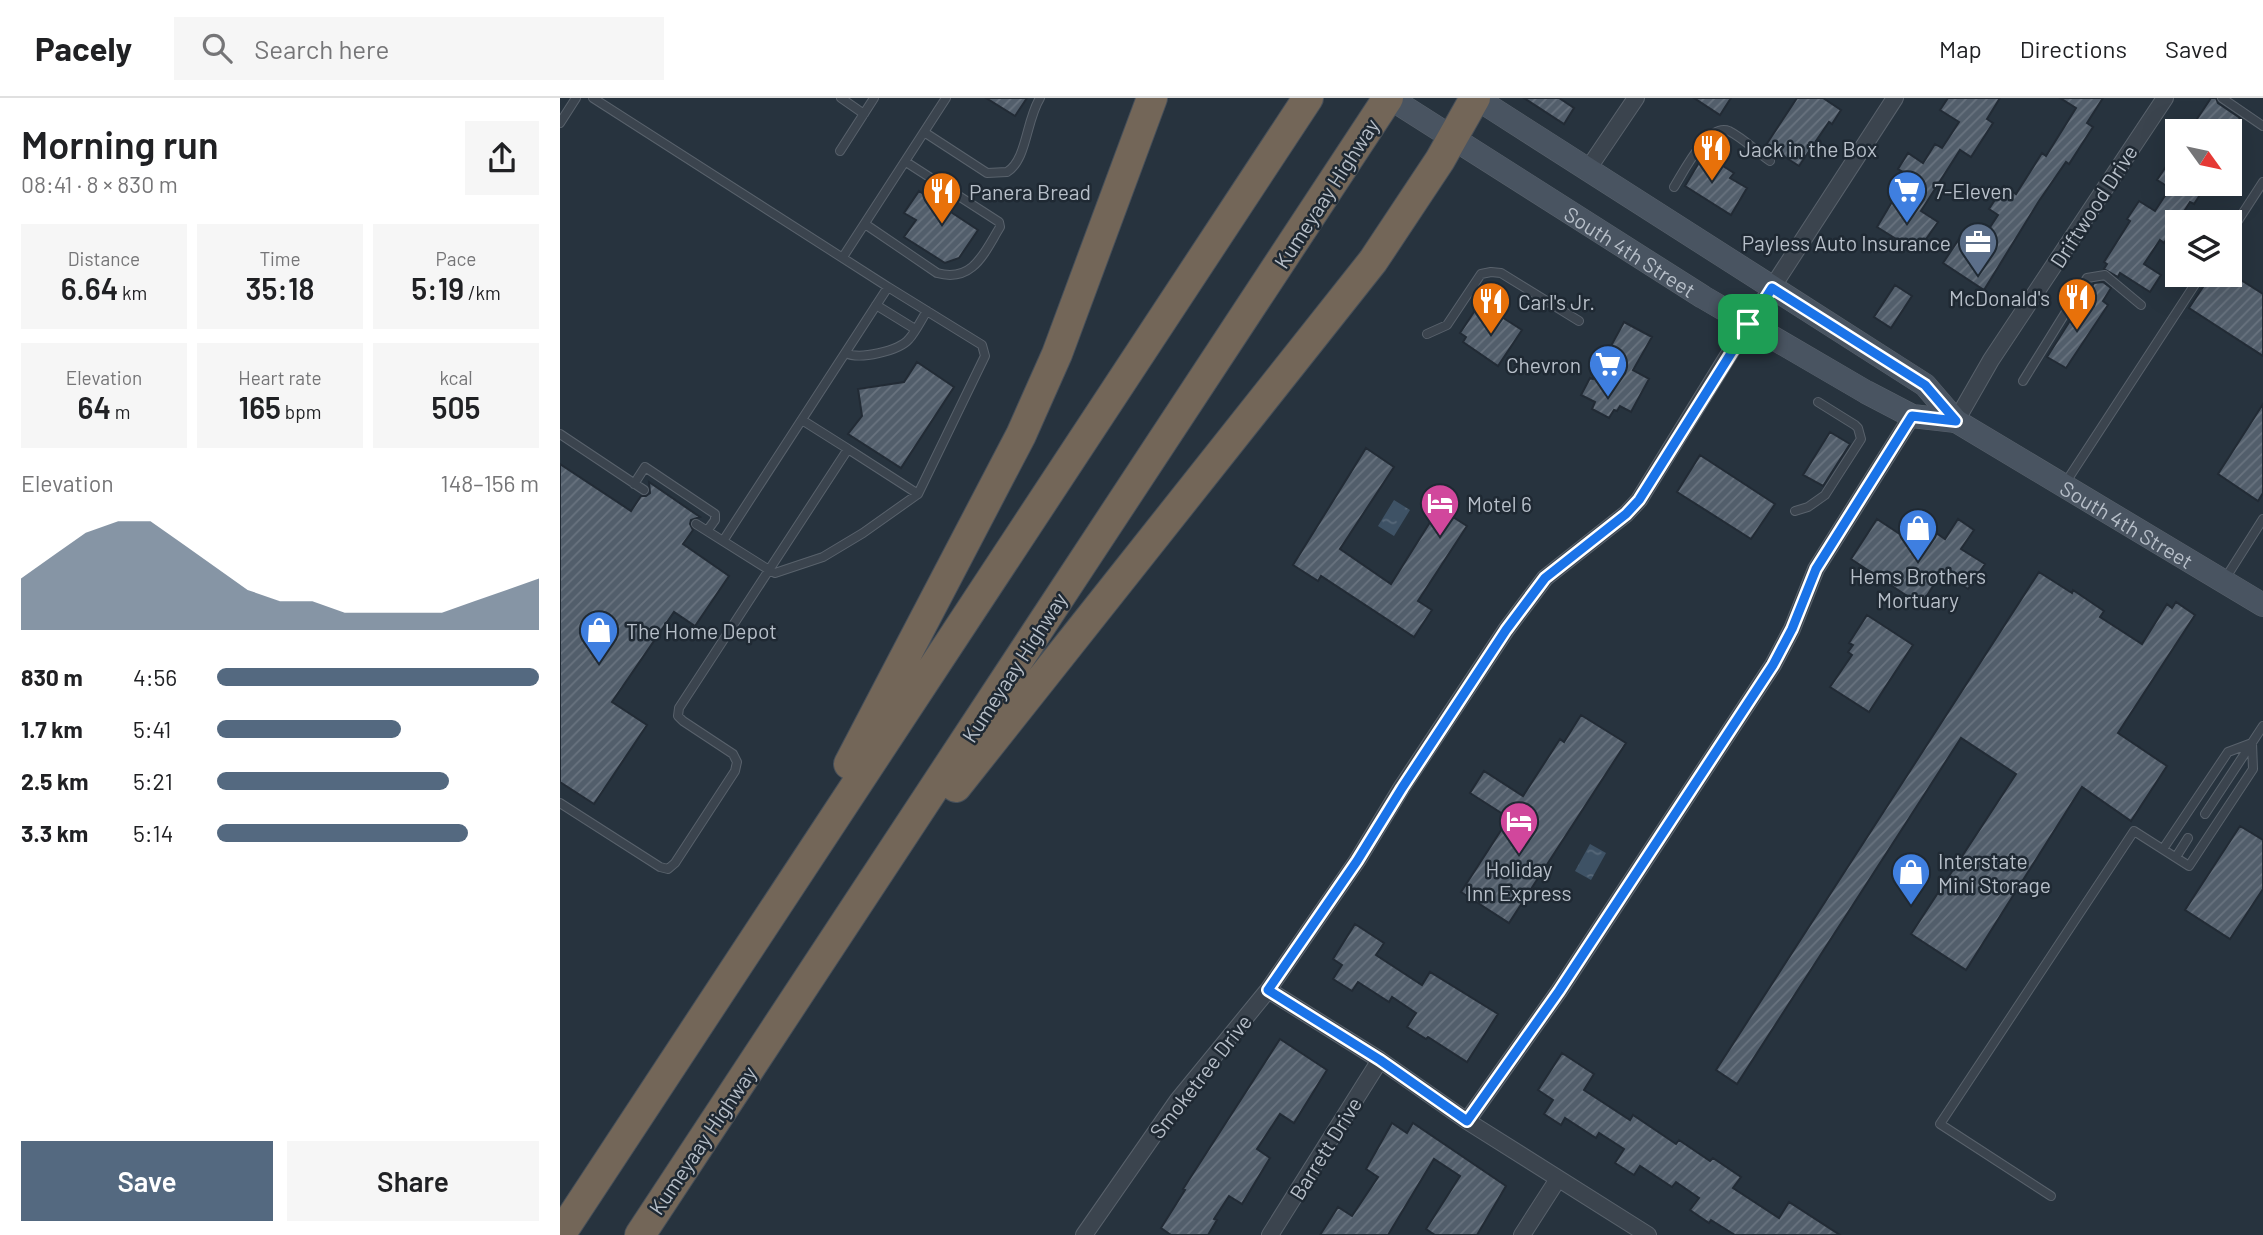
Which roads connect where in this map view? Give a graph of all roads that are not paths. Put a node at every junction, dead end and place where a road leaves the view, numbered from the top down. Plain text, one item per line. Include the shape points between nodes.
1 (576, 98) edge
2 (593, 98) edge
3 (841, 98) edge
4 (874, 98) edge
5 (946, 98) edge
6 (1040, 98) edge
7 (1152, 98) edge
8 (1389, 98) edge
9 (1476, 98) edge
10 (1636, 98) edge
11 (1895, 98) edge
12 (2165, 98) edge
13 (2222, 98) edge
14 (1305, 102) edge
15 (864, 114) junction
16 (560, 123) edge
17 (2263, 126) edge
18 (925, 132) junction
19 (1453, 137) junction
20 (840, 151) dead end
21 (1770, 161) dead end
22 (906, 162) junction
23 (1588, 169) junction
24 (2263, 182) edge
25 (1674, 187) dead end
26 (2242, 214) edge
27 (865, 224) junction
28 (843, 257) junction
29 (888, 287) junction
30 (2194, 287) edge
31 (1772, 288) junction
32 (876, 305) junction
33 (2141, 305) dead end
34 (927, 311) junction
35 (1579, 321) dead end
36 (1748, 324) junction
37 (915, 329) junction
38 (1427, 334) dead end
39 (845, 353) junction
40 (2023, 381) dead end
41 (1818, 402) dead end
42 (1912, 416) junction
43 (802, 420) junction
44 (1956, 421) junction
45 (560, 434) edge
46 (848, 449) junction
47 (634, 484) junction
48 (2064, 485) junction
49 (644, 490) dead end
50 (918, 494) junction
51 (1795, 511) dead end
52 (2263, 519) edge
53 (696, 524) dead end
54 (707, 531) junction
55 (723, 541) junction
56 (769, 570) junction
57 (2224, 581) junction
58 (2263, 605) edge
59 (2263, 726) edge
60 (2252, 743) junction
61 (560, 803) edge
62 (2204, 814) dead end
63 (2188, 838) dead end
64 (2162, 849) junction
65 (2176, 857) junction
66 (887, 862) junction
67 (775, 907) junction
68 (1268, 990) junction
69 (1380, 1060) junction
70 (1467, 1121) junction
71 (1558, 1179) junction
72 (2051, 1196) dead end
73 (560, 1235) edge
74 (640, 1235) edge
75 (1084, 1235) edge
76 (1270, 1235) edge
77 (1522, 1235) edge
78 (1648, 1235) edge

1 - 16 lane
2 - 28 lane
3 - 15 lane
4 - 15 lane
5 - 18 lane
6 - 18 lane via 1019,162 1007,172 987,173
7 - 67 highway via 1058,354 1021,435
8 - 19 main road, South 4th Street
8 - 66 highway, Kumeyaay Highway
9 - 19 highway
9 - 23 main road, South 4th Street
10 - 23 street
11 - 31 street, Smoketree Drive
12 - 44 street, Driftwood Drive via 1991,360
13 - 17 lane
14 - 67 highway
15 - 20 lane
18 - 22 lane
19 - 36 main road, South 4th Street
19 - 66 highway via 1373,261 938,811
21 - 25 lane via 1728,131 1719,131 1701,144
22 - 27 lane
22 - 27 lane via 1001,224 981,258 957,276 937,273
23 - 31 main road, South 4th Street
24 - 26 lane
27 - 28 lane
28 - 29 lane
29 - 32 lane
29 - 34 lane
30 - 48 lane
31 - 36 street, Smoketree Drive
31 - 44 main road, South 4th Street via 1925,385
32 - 37 lane
32 - 39 lane
33 - 40 lane via 2105,275 2087,278
34 - 37 lane
34 - 50 lane via 982,345 985,356
35 - 38 lane via 1501,273 1491,272 1481,274 1447,325
36 - 42 main road, South 4th Street
36 - 68 street, Smoketree Drive via 1639,500 1545,578 1513,620
37 - 39 lane via 896,348 855,356
39 - 43 lane
41 - 51 lane via 1858,428 1861,439 1825,495
42 - 44 main road, South 4th Street
42 - 70 street via 1816,569 1773,665 1559,991
43 - 46 lane
43 - 55 lane
44 - 48 main road, South 4th Street
45 - 47 lane
46 - 50 lane
46 - 56 lane
47 - 49 lane
47 - 54 lane via 645,467 715,514
48 - 57 main road, South 4th Street
50 - 56 lane via 823,557 775,573
52 - 57 lane
53 - 54 lane
54 - 55 lane
55 - 56 lane
56 - 61 lane via 679,708 678,716 733,754 737,762 675,863 668,869 660,867
57 - 58 main road, South 4th Street
59 - 60 lane
60 - 62 lane
60 - 64 lane via 2228,752
60 - 65 lane via 2253,769 2189,866
63 - 65 lane
64 - 65 lane
64 - 72 lane via 2134,831 1940,1124
66 - 74 highway, Kumeyaay Highway
67 - 73 highway
68 - 69 street
68 - 75 street, Smoketree Drive via 1178,1100
69 - 70 street
69 - 76 street, Barrett Drive
70 - 71 street
71 - 77 street
71 - 78 street

